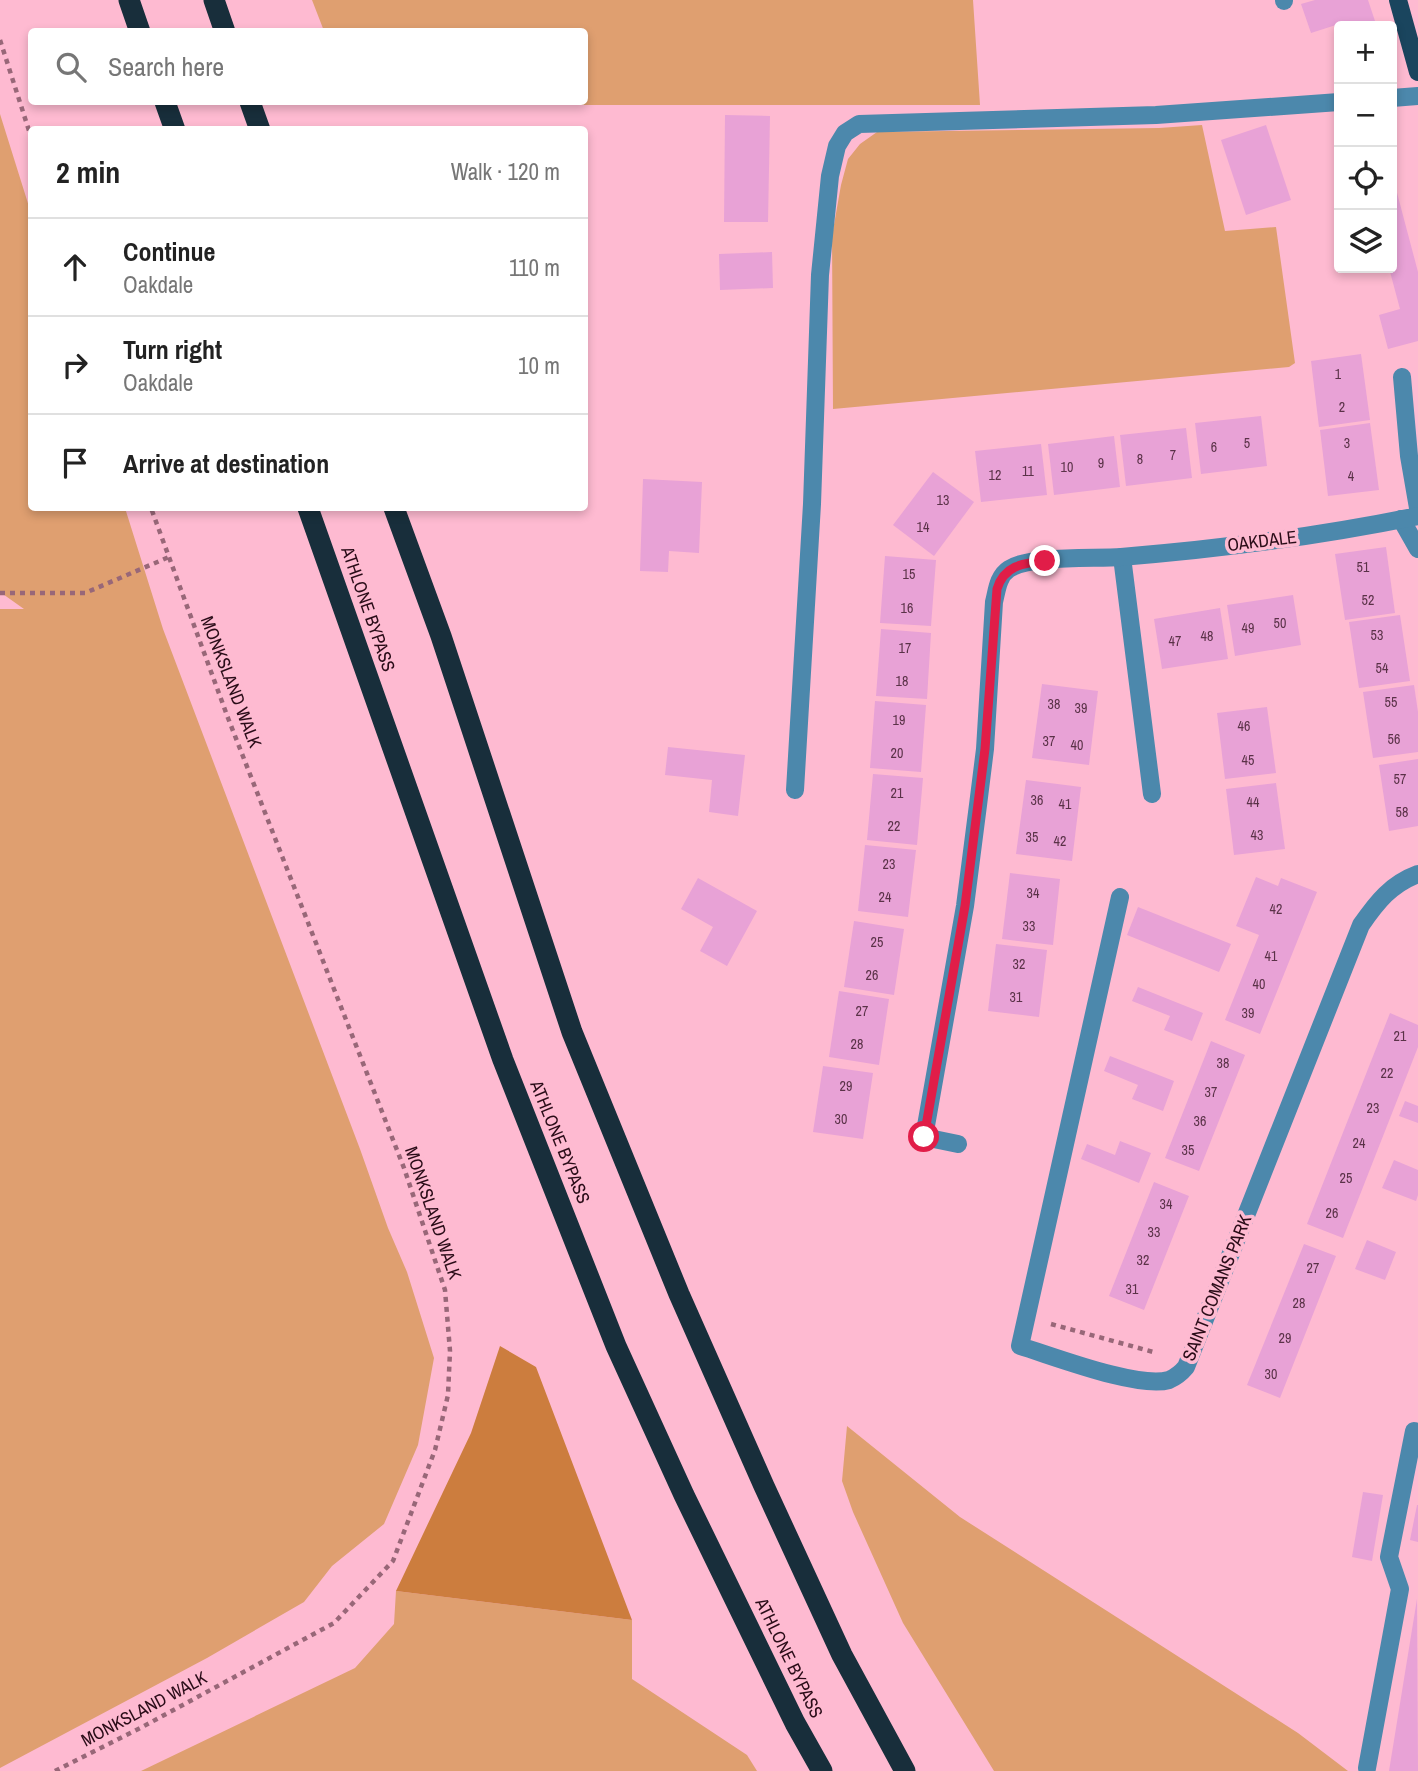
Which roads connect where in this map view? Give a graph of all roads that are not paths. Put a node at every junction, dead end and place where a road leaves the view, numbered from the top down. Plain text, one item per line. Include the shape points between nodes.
1 (129, 0) edge
2 (214, 0) edge
3 (1398, 0) edge
4 (139, 28) edge
5 (224, 28) edge
6 (1418, 72) edge
7 (1418, 96) edge
8 (1397, 98) edge
9 (1334, 102) edge
10 (166, 105) edge
11 (251, 105) edge
12 (174, 126) edge
13 (259, 126) edge
14 (1402, 377) dead end
15 (1418, 508) edge
16 (309, 511) edge
17 (395, 511) edge
18 (1409, 517) edge
19 (1418, 549) edge
20 (1122, 557) junction
21 (796, 790) dead end
22 (1152, 794) dead end
23 (1418, 874) edge
24 (1120, 897) dead end
25 (958, 1144) dead end
26 (1418, 1432) edge
27 (1367, 1768) dead end
28 (822, 1771) edge
29 (905, 1771) edge

1 - 4 highway
2 - 5 highway
3 - 6 main road
7 - 8 street
9 - 21 street via 1156,115 859,124 845,133 830,176 820,275
10 - 12 highway
11 - 13 highway
14 - 15 street
16 - 28 highway, ATHLONE BYPASS via 503,1060 616,1346 690,1507
17 - 29 highway via 578,1045 679,1294 764,1486 842,1655
18 - 19 street, OAKDALE
18 - 20 street, OAKDALE via 1336,532
20 - 22 street
20 - 25 street, OAKDALE via 1028,562 1010,568 1000,578 965,906 924,1137
23 - 24 street, SAINT COMANS PARK via 1391,888 1361,925 1186,1367 1180,1375 1155,1381 1123,1377 1020,1346
26 - 27 street via 1414,1431 1389,1557 1400,1589

